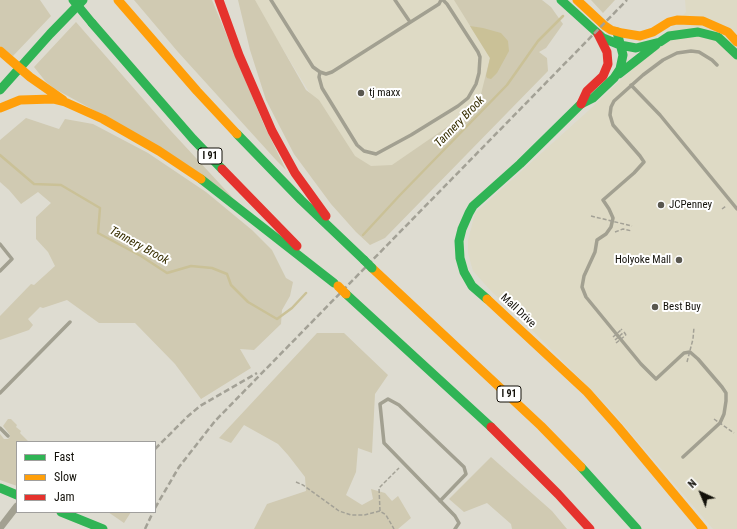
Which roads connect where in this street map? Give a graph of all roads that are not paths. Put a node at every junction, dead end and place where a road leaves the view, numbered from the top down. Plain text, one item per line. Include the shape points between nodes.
1 (73, 0) edge
2 (83, 0) edge
3 (118, 0) edge
4 (219, 0) edge
5 (271, 0) edge
6 (395, 0) edge
7 (442, 0) edge
8 (561, 0) edge
9 (577, 0) edge
10 (410, 22) junction
11 (616, 32) junction
12 (598, 34) junction
13 (631, 36) junction
14 (660, 42) junction
15 (737, 42) edge
16 (620, 45) junction
17 (0, 51) edge
18 (737, 55) edge
19 (717, 65) dead end
20 (20, 67) junction
21 (320, 72) junction
22 (603, 76) junction
23 (614, 78) junction
24 (631, 85) junction
25 (0, 90) edge
26 (71, 104) junction
27 (581, 104) junction
28 (0, 108) edge
29 (737, 208) edge
30 (0, 244) edge
31 (353, 250) junction
32 (0, 271) edge
33 (336, 284) junction
34 (70, 322) dead end
35 (0, 392) edge
36 (0, 428) edge
37 (8, 436) dead end
38 (683, 457) dead end
39 (0, 488) edge
40 (16, 494) edge
41 (440, 501) junction
42 (16, 507) edge
43 (63, 513) edge
44 (0, 528) edge
45 (103, 529) edge
46 (455, 529) edge
47 (590, 529) edge
48 (636, 529) edge
49 (703, 529) edge

1 - 33 main road, I 91, bridge via 164,107 223,171
2 - 20 main road
3 - 31 main road, I 91 via 231,128
4 - 31 main road via 238,55 274,137 308,192
5 - 21 lane via 313,67
6 - 10 lane
7 - 10 lane
7 - 21 lane via 478,52 478,78 468,98 411,135 376,154 364,151 357,145 322,88 318,77
8 - 12 main road
9 - 11 main road via 605,26
10 - 21 lane via 332,72
11 - 13 main road
11 - 16 main road, Mall Drive
12 - 16 main road
12 - 22 main road via 608,56
13 - 15 main road via 653,32 669,22 689,20 720,28
13 - 16 main road
14 - 16 main road via 636,48
14 - 18 main road via 678,34 704,33 718,37
14 - 23 main road
16 - 22 main road, Mall Drive via 611,68
16 - 23 main road, Mall Drive via 624,55
17 - 20 main road
19 - 24 lane via 699,52 677,53 663,60
20 - 25 main road
20 - 26 main road
22 - 27 main road, Mall Drive via 587,91
23 - 27 main road, Mall Drive via 594,98
24 - 29 lane
24 - 38 lane via 614,101 610,115 613,125 644,162 603,200 613,218 611,227 597,240 582,287 586,297 656,379 684,353 690,352 726,393 724,414 720,423
26 - 28 main road via 34,99
26 - 33 main road via 116,126 188,170
27 - 49 main road, Mall Drive via 474,206 465,220 459,241 462,265 476,290 587,392
30 - 32 lane via 12,259
31 - 48 main road, I 91, bridge via 542,426 594,480
33 - 47 main road, I 91, bridge via 496,431
34 - 35 lane
36 - 37 lane
39 - 40 main road
41 - 41 lane via 384,443 380,404 388,399 399,405 464,466 466,474
41 - 46 lane via 459,523
42 - 44 street
43 - 45 main road

